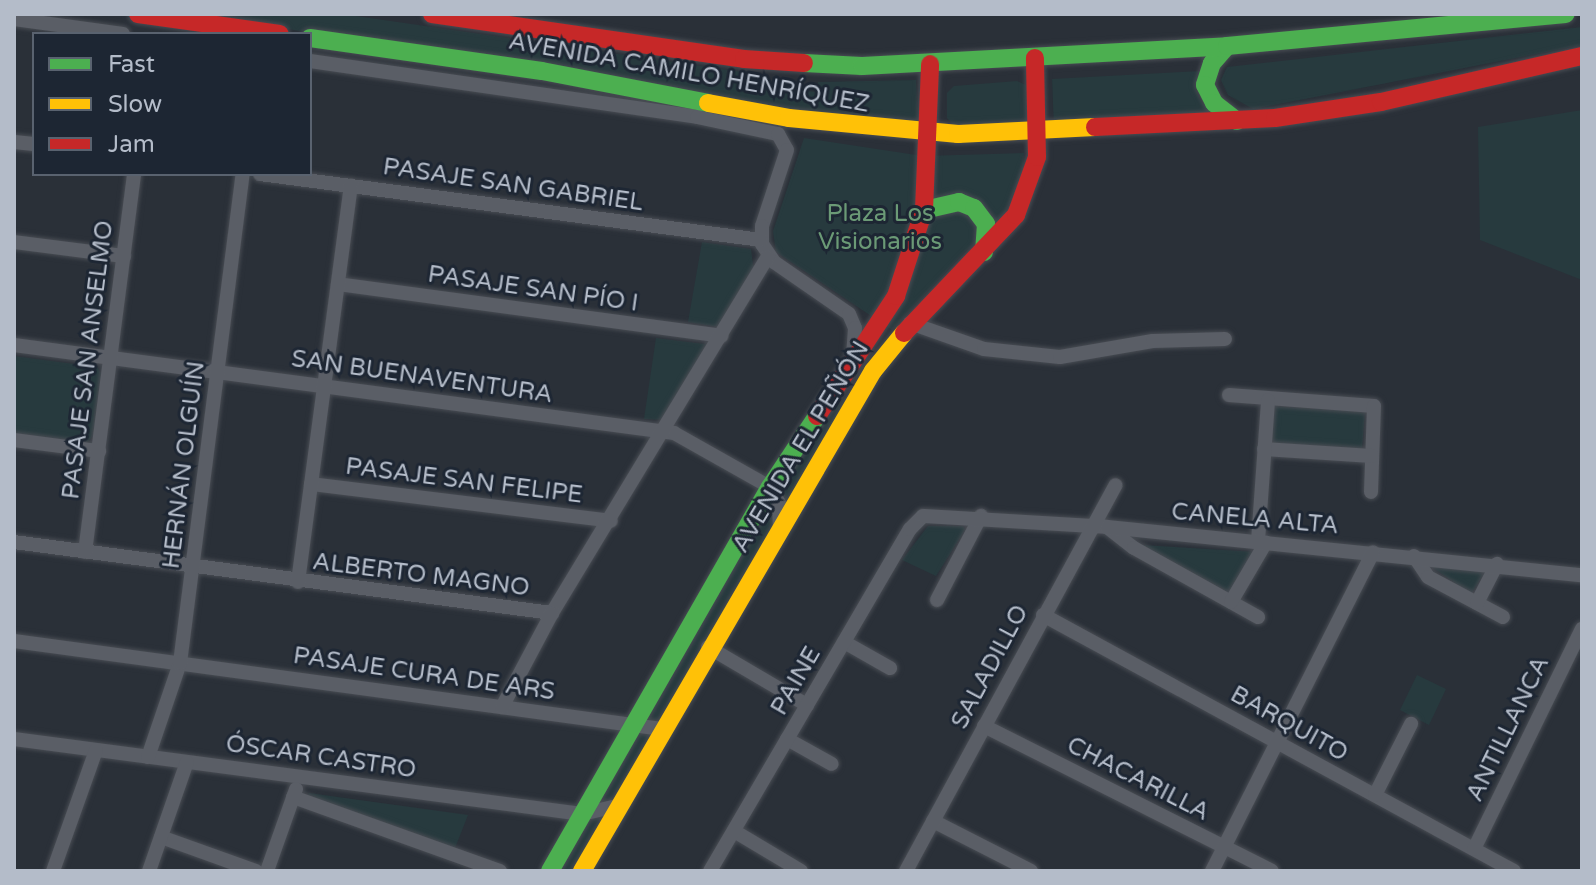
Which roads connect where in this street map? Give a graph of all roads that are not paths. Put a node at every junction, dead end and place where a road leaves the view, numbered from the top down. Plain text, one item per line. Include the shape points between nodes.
1 (138, 14) edge
2 (432, 14) edge
3 (1565, 14) edge
4 (14, 19) edge
5 (108, 32) edge
6 (266, 32) edge
7 (312, 38) edge
8 (1227, 46) junction
9 (1582, 56) edge
10 (1035, 58) junction
11 (312, 61) edge
12 (930, 64) junction
13 (1237, 121) junction
14 (930, 133) junction
15 (1038, 133) junction
16 (134, 176) edge
17 (243, 176) edge
18 (275, 176) edge
19 (351, 186) junction
20 (924, 210) junction
21 (761, 240) junction
22 (14, 242) edge
23 (984, 252) junction
24 (124, 256) junction
25 (768, 257) junction
26 (338, 284) junction
27 (910, 323) junction
28 (721, 336) junction
29 (1225, 339) dead end
30 (14, 345) edge
31 (111, 358) junction
32 (852, 362) junction
33 (218, 372) junction
34 (325, 386) junction
35 (1229, 395) dead end
36 (1268, 400) junction
37 (665, 432) junction
38 (14, 440) edge
39 (1264, 449) junction
40 (99, 451) junction
41 (1372, 456) junction
42 (311, 484) junction
43 (1116, 485) dead end
44 (770, 487) junction
45 (1371, 492) dead end
46 (923, 516) joint
47 (981, 516) junction
48 (611, 521) junction
49 (1091, 525) junction
50 (780, 526) junction
51 (1107, 527) junction
52 (14, 542) edge
53 (1262, 542) junction
54 (85, 552) junction
55 (1373, 552) junction
56 (1414, 556) junction
57 (1497, 564) junction
58 (193, 567) junction
59 (1582, 575) edge
60 (298, 582) junction
61 (937, 600) dead end
62 (1231, 602) junction
63 (1477, 603) junction
64 (552, 613) junction
65 (1043, 615) junction
66 (1258, 617) dead end
67 (1503, 617) dead end
68 (1582, 629) edge
69 (14, 641) edge
70 (844, 642) junction
71 (708, 647) junction
72 (180, 663) junction
73 (890, 668) dead end
74 (807, 705) junction
75 (502, 707) junction
76 (631, 724) junction
77 (1411, 724) dead end
78 (984, 726) junction
79 (662, 729) junction
80 (14, 739) edge
81 (787, 739) junction
82 (1277, 742) junction
83 (96, 750) junction
84 (148, 757) junction
85 (187, 762) junction
86 (832, 764) dead end
87 (300, 777) junction
88 (1375, 795) junction
89 (293, 797) junction
90 (620, 805) junction
91 (582, 814) junction
92 (933, 821) junction
93 (734, 831) junction
94 (161, 837) junction
95 (1224, 847) junction
96 (1474, 849) junction
97 (53, 871) edge
98 (149, 871) edge
99 (256, 871) edge
100 (267, 871) edge
101 (500, 871) edge
102 (550, 871) edge
103 (582, 871) edge
104 (710, 871) edge
105 (801, 871) edge
106 (906, 871) edge
107 (1031, 871) edge
108 (1212, 871) edge
109 (1272, 871) edge
110 (1514, 871) edge

1 - 6 main road
2 - 12 main road, AVENIDA CAMILO HENRÍQUEZ via 744,59
3 - 8 main road, AVENIDA CAMILO HENRÍQUEZ
4 - 5 street
7 - 14 main road, AVENIDA CAMILO HENRÍQUEZ via 542,71 789,118
8 - 10 main road, AVENIDA CAMILO HENRÍQUEZ
8 - 13 main road via 1212,63 1205,85 1214,103
9 - 13 main road, AVENIDA CAMILO HENRÍQUEZ via 1381,102
10 - 12 main road, AVENIDA CAMILO HENRÍQUEZ
10 - 15 main road, AVENIDA EL PEÑÓN
11 - 21 street, AVENIDA CAMILO HENRÍQUEZ via 773,132 786,141
12 - 14 main road, AVENIDA EL PEÑÓN
13 - 15 main road, AVENIDA CAMILO HENRÍQUEZ
14 - 15 main road, AVENIDA CAMILO HENRÍQUEZ
14 - 20 main road, AVENIDA EL PEÑÓN
15 - 23 main road, AVENIDA EL PEÑÓN via 1023,202
16 - 24 street, PASAJE SAN ANSELMO
17 - 33 street, HERNÁN OLGUÍN
18 - 19 street, PASAJE SAN GABRIEL
19 - 21 street, PASAJE SAN GABRIEL
19 - 26 street
20 - 23 main road via 959,202 974,208 986,224
20 - 32 main road, AVENIDA EL PEÑÓN via 896,296
21 - 25 street
22 - 24 street
23 - 27 main road, AVENIDA EL PEÑÓN
24 - 31 street, PASAJE SAN ANSELMO
25 - 28 street, ALBERTO MAGNO
25 - 32 street via 849,314 855,336
26 - 28 street, PASAJE SAN PÍO I
26 - 34 street
27 - 29 street via 984,349 1060,357 1153,341
27 - 50 main road, AVENIDA EL PEÑÓN via 857,396
28 - 37 street, ALBERTO MAGNO
30 - 31 street, SAN BUENAVENTURA
31 - 33 street, SAN BUENAVENTURA
31 - 40 street, PASAJE SAN ANSELMO
32 - 44 main road, AVENIDA EL PEÑÓN
33 - 34 street, SAN BUENAVENTURA
33 - 58 street, HERNÁN OLGUÍN
34 - 37 street, SAN BUENAVENTURA
34 - 42 street
35 - 36 street
36 - 39 street
36 - 41 street via 1374,406
37 - 44 street, SAN BUENAVENTURA via 681,435
37 - 48 street, ALBERTO MAGNO
38 - 40 street
39 - 41 street
39 - 53 street
40 - 54 street, PASAJE SAN ANSELMO
41 - 45 street
42 - 48 street, PASAJE SAN FELIPE
42 - 60 street
43 - 49 street, SALADILLO
44 - 50 street via 779,503
44 - 76 main road, AVENIDA EL PEÑÓN
46 - 47 street, CANELA ALTA
46 - 70 street, PAINE via 910,529
47 - 49 street, CANELA ALTA
47 - 61 street
48 - 64 street, ALBERTO MAGNO
49 - 51 street, CANELA ALTA
49 - 65 street, SALADILLO
50 - 71 main road, AVENIDA EL PEÑÓN
51 - 53 street, CANELA ALTA
51 - 62 street
52 - 54 street, ALBERTO MAGNO
53 - 55 street, CANELA ALTA
53 - 62 street
54 - 58 street, ALBERTO MAGNO
55 - 56 street, CANELA ALTA
55 - 82 street
56 - 57 street, CANELA ALTA
56 - 63 street via 1428,577
57 - 59 street, CANELA ALTA
57 - 63 street
58 - 60 street, ALBERTO MAGNO
58 - 72 street, HERNÁN OLGUÍN
60 - 64 street, ALBERTO MAGNO
62 - 66 street
63 - 67 street
64 - 75 street
65 - 78 street, SALADILLO
65 - 82 street, BARQUITO
68 - 96 street, ANTILLANCA
69 - 72 street, PASAJE CURA DE ARS
70 - 73 street
70 - 74 street, PAINE
71 - 74 street
71 - 79 main road, AVENIDA EL PEÑÓN
72 - 75 street, PASAJE CURA DE ARS
72 - 84 street, HERNÁN OLGUÍN
74 - 81 street, PAINE
75 - 76 street, PASAJE CURA DE ARS
76 - 79 street, PASAJE CURA DE ARS
76 - 91 main road, AVENIDA EL PEÑÓN
77 - 88 street
78 - 92 street, SALADILLO
78 - 95 street, CHACARILLA
79 - 90 main road, AVENIDA EL PEÑÓN
80 - 83 street, ÓSCAR CASTRO
81 - 86 street
81 - 93 street, PAINE
82 - 88 street, BARQUITO
82 - 95 street
83 - 84 street, ÓSCAR CASTRO
83 - 97 street
84 - 85 street, ÓSCAR CASTRO
85 - 87 street, ÓSCAR CASTRO
85 - 94 street
87 - 89 street
87 - 91 street, ÓSCAR CASTRO
88 - 96 street, BARQUITO
89 - 100 street
89 - 101 street
90 - 91 street, ÓSCAR CASTRO
90 - 103 main road, AVENIDA EL PEÑÓN
91 - 102 main road, AVENIDA EL PEÑÓN
92 - 106 street, SALADILLO
92 - 107 street
93 - 104 street, PAINE
93 - 105 street
94 - 98 street
94 - 99 street
95 - 108 street
95 - 109 street, CHACARILLA
96 - 110 street, BARQUITO

